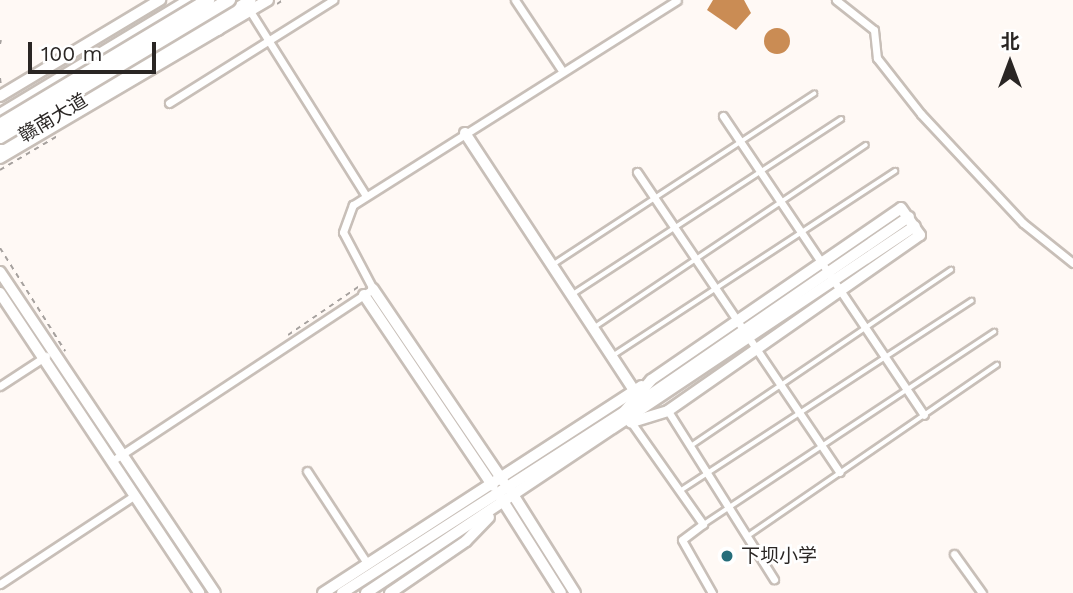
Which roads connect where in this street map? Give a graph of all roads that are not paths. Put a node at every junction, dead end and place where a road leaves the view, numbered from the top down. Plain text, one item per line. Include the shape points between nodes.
1 (159, 0) edge
2 (189, 0) edge
3 (208, 0) edge
4 (229, 0) edge
5 (268, 0) edge
6 (333, 0) edge
7 (515, 0) edge
8 (677, 0) edge
9 (836, 0) edge
10 (249, 4) edge
11 (218, 30) joint
12 (269, 42) junction
13 (561, 69) junction
14 (814, 94) dead end
15 (0, 96) edge
16 (169, 103) dead end
17 (0, 114) edge
18 (723, 116) dead end
19 (841, 119) dead end
20 (0, 125) edge
21 (465, 133) junction
22 (0, 137) edge
23 (740, 142) junction
24 (866, 145) dead end
25 (0, 154) edge
26 (895, 171) dead end
27 (637, 172) dead end
28 (760, 172) junction
29 (366, 196) junction
30 (654, 198) junction
31 (781, 202) junction
32 (913, 224) junction
33 (674, 228) junction
34 (801, 233) junction
35 (696, 259) junction
36 (820, 261) junction
37 (1073, 263) edge
38 (552, 265) junction
39 (951, 270) dead end
40 (827, 271) junction
41 (0, 272) edge
42 (834, 282) junction
43 (368, 288) junction
44 (715, 289) junction
45 (841, 291) junction
46 (0, 293) edge
47 (572, 295) junction
48 (971, 301) dead end
49 (736, 319) junction
50 (594, 328) junction
51 (865, 328) junction
52 (994, 332) dead end
53 (746, 333) junction
54 (756, 348) junction
55 (48, 355) junction
56 (612, 356) junction
57 (885, 357) junction
58 (997, 365) dead end
59 (780, 385) junction
60 (0, 386) edge
61 (907, 389) junction
62 (638, 396) junction
63 (668, 411) junction
64 (800, 413) junction
65 (924, 415) junction
66 (631, 422) junction
67 (821, 446) junction
68 (689, 447) junction
69 (117, 458) junction
70 (307, 471) dead end
71 (839, 472) junction
72 (707, 474) junction
73 (499, 475) junction
74 (490, 481) junction
75 (507, 486) junction
76 (680, 491) junction
77 (497, 492) junction
78 (135, 495) junction
79 (513, 496) junction
80 (504, 502) junction
81 (729, 507) junction
82 (703, 524) junction
83 (748, 536) junction
84 (954, 554) dead end
85 (367, 563) junction
86 (774, 579) dead end
87 (0, 584) edge
88 (199, 593) edge
89 (215, 593) edge
90 (323, 593) edge
91 (342, 593) edge
92 (366, 593) edge
93 (390, 593) edge
94 (561, 593) edge
95 (575, 593) edge
96 (712, 593) edge
97 (982, 593) edge

1 - 15 street
2 - 17 main road, 赣南大道
3 - 20 highway, bridge
4 - 22 highway, bridge
5 - 10 street
6 - 12 street
7 - 13 street
8 - 13 street
9 - 37 street via 874,30 877,58 921,114 1023,223
10 - 11 main road
10 - 12 street
10 - 25 main road, 赣南大道
11 - 25 street
12 - 16 street
12 - 29 street
13 - 21 street
14 - 23 lane
18 - 23 street
19 - 28 lane
21 - 29 street
21 - 38 street
23 - 28 street
23 - 30 lane
24 - 31 lane
26 - 34 lane
27 - 30 street
28 - 31 street
28 - 33 lane
29 - 43 street via 345,214 342,232
30 - 33 street
30 - 38 lane
31 - 34 street
31 - 35 lane
32 - 36 street via 901,208
32 - 40 street
32 - 42 street
32 - 45 street
33 - 35 street
33 - 47 lane
34 - 36 street
34 - 44 lane
35 - 44 street
35 - 50 lane
36 - 40 street
36 - 49 street
38 - 47 street
39 - 51 lane
40 - 42 street
40 - 53 street
41 - 55 street
42 - 45 street
42 - 53 street
43 - 69 street
43 - 73 street
43 - 74 street
44 - 49 street
44 - 56 lane
45 - 51 street
45 - 54 street
46 - 55 street
47 - 50 street
48 - 57 lane
49 - 53 street
49 - 62 street via 651,380
50 - 56 street
51 - 57 street
51 - 59 lane
52 - 61 lane
53 - 54 street
53 - 62 street
53 - 66 street
54 - 59 street
54 - 63 street
55 - 60 street
55 - 69 street
56 - 62 street
57 - 61 street
57 - 64 lane
58 - 65 lane
59 - 64 street
59 - 68 lane
61 - 65 street
61 - 67 lane
62 - 73 street
62 - 75 street via 624,412
63 - 66 street
63 - 68 street
64 - 67 street
64 - 72 lane
65 - 71 lane
66 - 76 street
66 - 79 street
67 - 71 street
67 - 81 lane
68 - 72 street
69 - 78 street
69 - 89 street
70 - 85 street
71 - 83 lane
72 - 76 lane
72 - 81 street
73 - 74 street
73 - 75 street
74 - 77 street
74 - 85 street
75 - 77 street
75 - 79 street
76 - 82 street
77 - 80 street
77 - 91 street
78 - 87 street
78 - 88 street
79 - 80 street
79 - 95 street
80 - 92 street
80 - 93 street via 466,541
80 - 94 street
81 - 82 lane
81 - 83 street
82 - 96 street via 682,540
83 - 86 street
84 - 97 street
85 - 90 street

